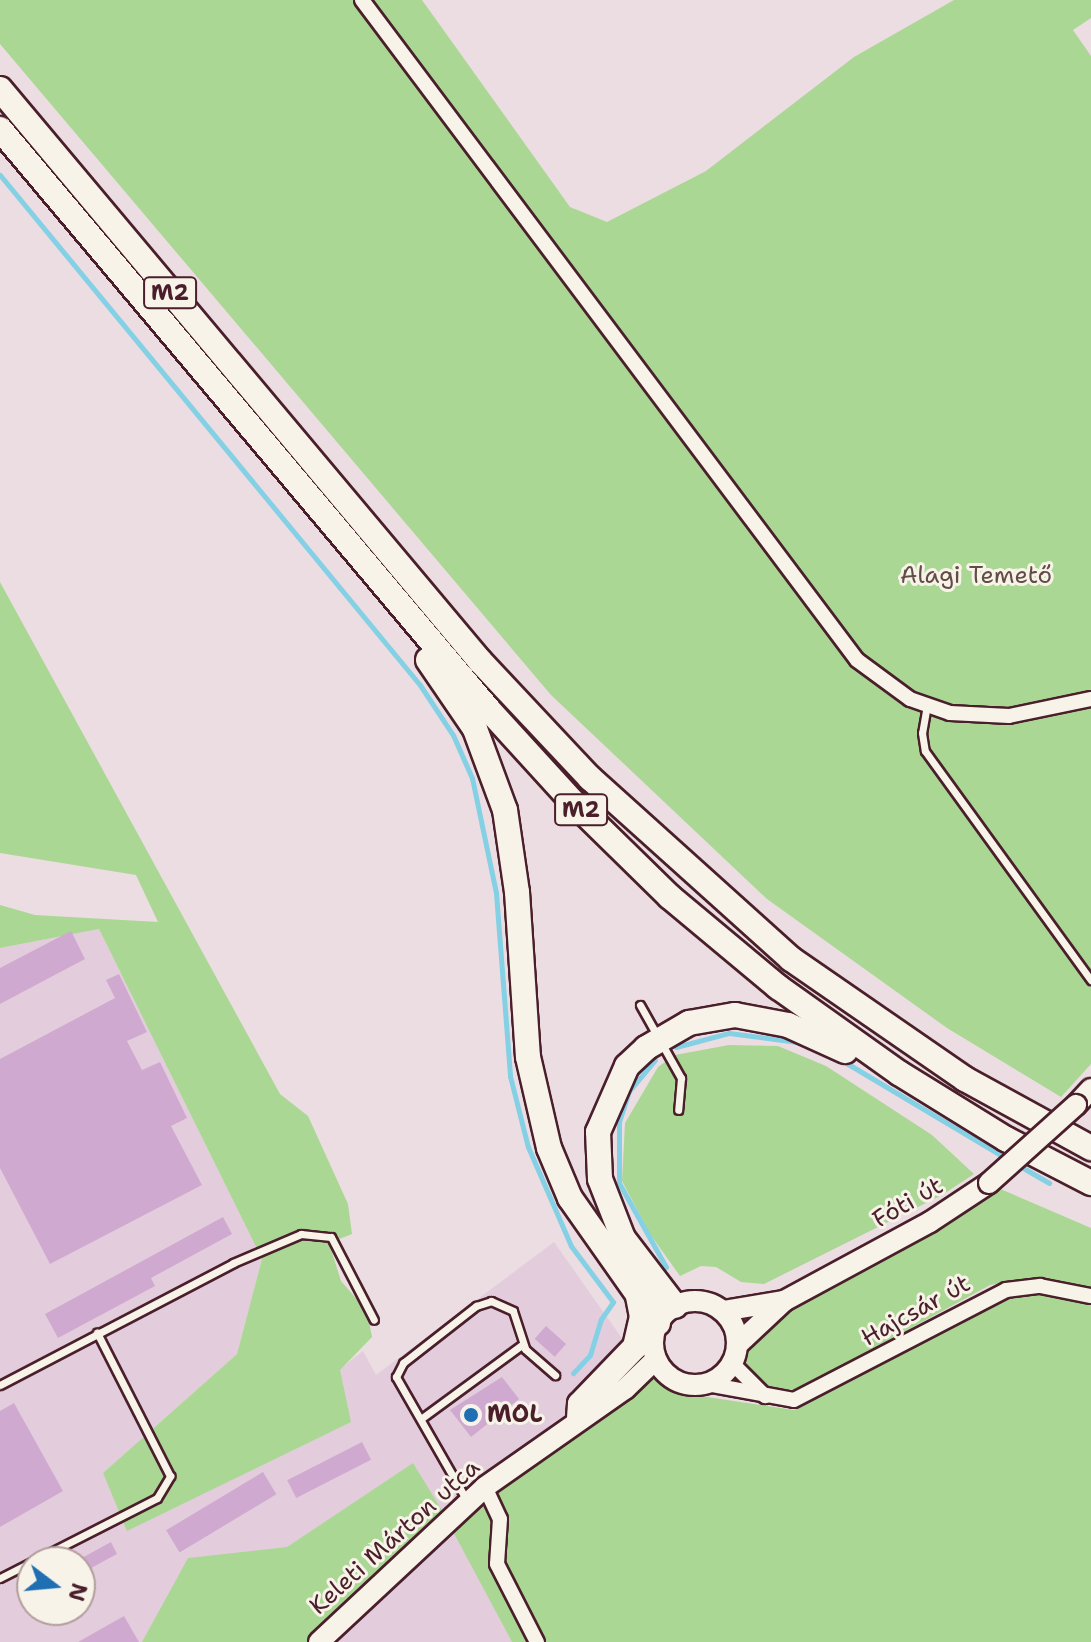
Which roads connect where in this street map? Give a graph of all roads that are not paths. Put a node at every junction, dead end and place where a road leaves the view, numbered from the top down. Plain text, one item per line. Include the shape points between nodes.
1 (362, 0) edge
2 (0, 89) edge
3 (0, 129) edge
4 (404, 612) junction
5 (1091, 699) edge
6 (927, 705) junction
7 (1091, 980) edge
8 (640, 1005) dead end
9 (657, 1040) junction
10 (899, 1073) junction
11 (1091, 1089) edge
12 (678, 1110) dead end
13 (1091, 1148) edge
14 (1091, 1183) edge
15 (638, 1296) junction
16 (1091, 1296) edge
17 (784, 1301) junction
18 (723, 1311) junction
19 (666, 1315) junction
20 (374, 1320) dead end
21 (97, 1333) junction
22 (523, 1344) junction
23 (735, 1354) junction
24 (661, 1367) junction
25 (555, 1375) dead end
26 (707, 1384) junction
27 (0, 1385) edge
28 (768, 1399) junction
29 (422, 1418) junction
30 (579, 1418) junction
31 (485, 1487) junction
32 (467, 1502) junction
33 (0, 1578) edge
34 (329, 1638) edge
35 (537, 1642) edge

1 - 6 street via 837,638 874,675
2 - 13 highway, M2 via 470,649 590,778 791,959 954,1071
3 - 4 highway, M2
4 - 10 highway, M2 via 573,802 670,897 778,987
4 - 15 highway via 425,656 475,729 505,810 517,892 528,1057 549,1148 570,1198
5 - 6 street via 1009,716 964,715
6 - 7 lane via 925,751
8 - 9 lane
9 - 10 highway via 705,1018 761,1018 812,1034
9 - 12 lane via 681,1078
9 - 19 highway via 627,1066 607,1103 598,1132 597,1165 610,1214
10 - 14 highway, M2 via 1006,1139
11 - 17 main road, Fóti út, bridge via 989,1183 930,1222
15 - 19 highway
15 - 30 highway via 642,1317 635,1347 580,1404
16 - 28 street, Hajcsár út via 1040,1286 1006,1290 970,1304 812,1394
17 - 18 main road, Fóti út
17 - 23 main road
18 - 19 main road via 704,1302
18 - 23 main road
19 - 24 main road
20 - 21 lane via 341,1250 324,1232 301,1234 249,1256
21 - 27 lane
21 - 33 lane via 170,1476 157,1498
22 - 25 lane
22 - 29 lane
22 - 29 lane via 513,1311 491,1301 476,1306 403,1363 396,1377
23 - 26 main road
23 - 28 street
24 - 26 main road via 680,1383
24 - 30 main road, Keleti Márton utca
26 - 28 street, Hajcsár út
29 - 32 lane
30 - 31 main road, Keleti Márton utca
31 - 32 main road, Keleti Márton utca
31 - 35 street via 500,1519 497,1564
32 - 34 main road, Keleti Márton utca

